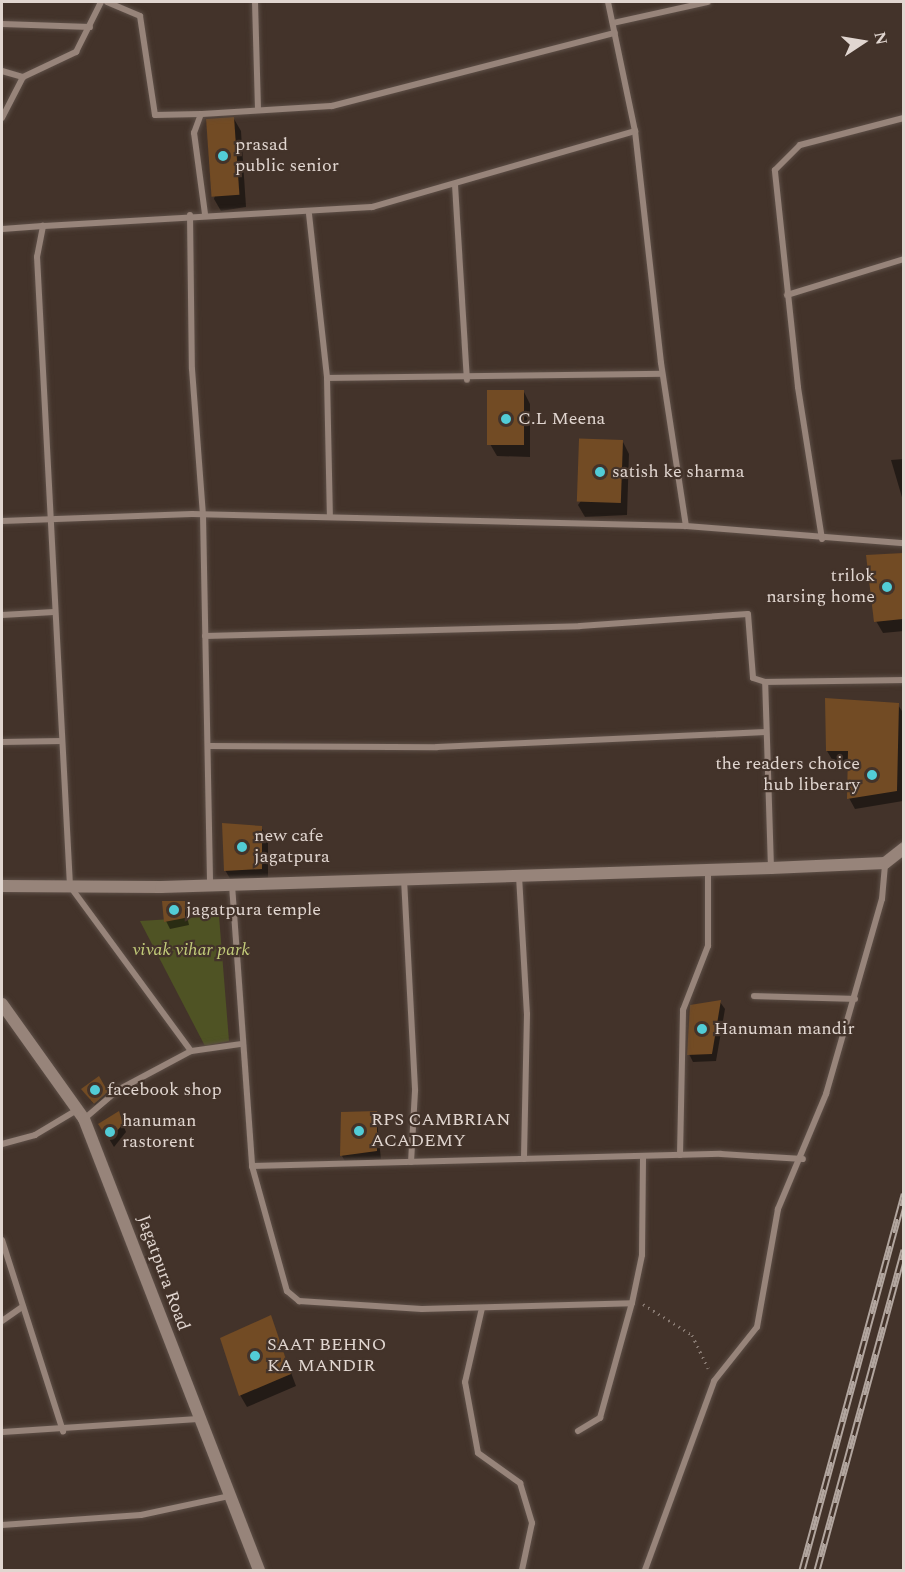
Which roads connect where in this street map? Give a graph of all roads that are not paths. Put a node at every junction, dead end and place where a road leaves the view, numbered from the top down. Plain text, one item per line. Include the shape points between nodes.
1 (100, 2) edge
2 (107, 2) edge
3 (255, 2) edge
4 (608, 2) edge
5 (708, 2) edge
6 (613, 23) junction
7 (2, 24) edge
8 (90, 27) junction
9 (615, 33) junction
10 (2, 71) edge
11 (23, 77) junction
12 (258, 109) junction
13 (201, 114) junction
14 (2, 118) edge
15 (903, 118) edge
16 (635, 131) junction
17 (455, 185) junction
18 (189, 214) junction
19 (205, 214) junction
20 (309, 214) junction
21 (44, 226) junction
22 (2, 229) edge
23 (903, 259) edge
24 (787, 295) junction
25 (662, 374) junction
26 (327, 378) junction
27 (466, 380) junction
28 (203, 515) junction
29 (330, 516) junction
30 (48, 519) junction
31 (2, 521) edge
32 (686, 526) junction
33 (822, 539) junction
34 (903, 543) edge
35 (54, 612) junction
36 (2, 615) edge
37 (205, 636) junction
38 (903, 680) edge
39 (765, 682) junction
40 (766, 732) junction
41 (62, 741) junction
42 (2, 742) edge
43 (209, 746) junction
44 (903, 848) edge
45 (885, 863) junction
46 (771, 868) junction
47 (708, 871) junction
48 (519, 876) junction
49 (404, 879) junction
50 (232, 884) junction
51 (210, 885) junction
52 (2, 886) edge
53 (70, 886) junction
54 (754, 996) dead end
55 (855, 999) junction
56 (2, 1004) edge
57 (240, 1044) junction
58 (191, 1051) junction
59 (80, 1114) junction
60 (2, 1144) edge
61 (680, 1155) junction
62 (643, 1156) junction
63 (524, 1158) junction
64 (803, 1159) junction
65 (411, 1162) junction
66 (252, 1166) junction
67 (2, 1240) edge
68 (632, 1303) junction
69 (22, 1306) junction
70 (482, 1308) junction
71 (2, 1321) edge
72 (200, 1419) junction
73 (63, 1431) junction
74 (578, 1431) dead end
75 (2, 1432) edge
76 (230, 1496) junction
77 (2, 1525) edge
78 (259, 1570) edge
79 (522, 1570) edge
80 (645, 1570) edge

1 - 8 street
2 - 13 street via 140,16 155,115
3 - 12 street
4 - 6 street
5 - 6 street
6 - 9 street
7 - 8 street
8 - 11 street via 76,52
9 - 12 street via 332,106
9 - 16 street
10 - 11 street
11 - 14 street
12 - 13 street
13 - 19 street via 194,133
15 - 24 street via 800,145 775,170
16 - 17 street
16 - 25 street
17 - 20 street via 372,207
17 - 27 street
18 - 19 street
18 - 21 street
18 - 28 street via 192,369
19 - 20 street
20 - 26 street
21 - 22 street
21 - 30 street via 37,257
23 - 24 street
24 - 33 street
25 - 27 street
25 - 32 street
26 - 27 street
26 - 29 street
28 - 29 street
28 - 30 street
28 - 37 street
29 - 32 street
30 - 31 street
30 - 35 street
32 - 33 street
33 - 34 street
35 - 36 street
35 - 41 street
37 - 39 street via 580,626 748,614 753,678
37 - 43 street
38 - 39 street
39 - 40 street
40 - 43 street via 437,747
40 - 46 street
41 - 42 street
41 - 53 street
43 - 51 street
44 - 45 street
45 - 46 street
45 - 55 street via 882,899
46 - 47 street
47 - 48 street
47 - 61 street via 708,946 683,1010
48 - 49 street
48 - 63 street via 527,1014
49 - 50 street
49 - 65 street via 416,1091
50 - 51 street
50 - 57 street
51 - 53 street
52 - 53 street
53 - 58 street
54 - 55 street
55 - 64 street
56 - 59 street, Jagatpura Road
57 - 58 street
57 - 66 street
58 - 59 street
59 - 60 street via 35,1135
59 - 72 street, Jagatpura Road
61 - 62 street
61 - 64 street
62 - 63 street
62 - 68 street via 642,1255
63 - 65 street
64 - 80 street via 778,1209 758,1327 714,1381
65 - 66 street
66 - 70 street via 292,1298
67 - 69 street
68 - 70 street
68 - 74 street via 600,1418
69 - 71 street
69 - 73 street
70 - 79 street via 465,1382 478,1453 520,1483 530,1513
72 - 73 street
72 - 76 street, Jagatpura Road
73 - 75 street
76 - 77 street via 141,1515
76 - 78 street, Jagatpura Road

